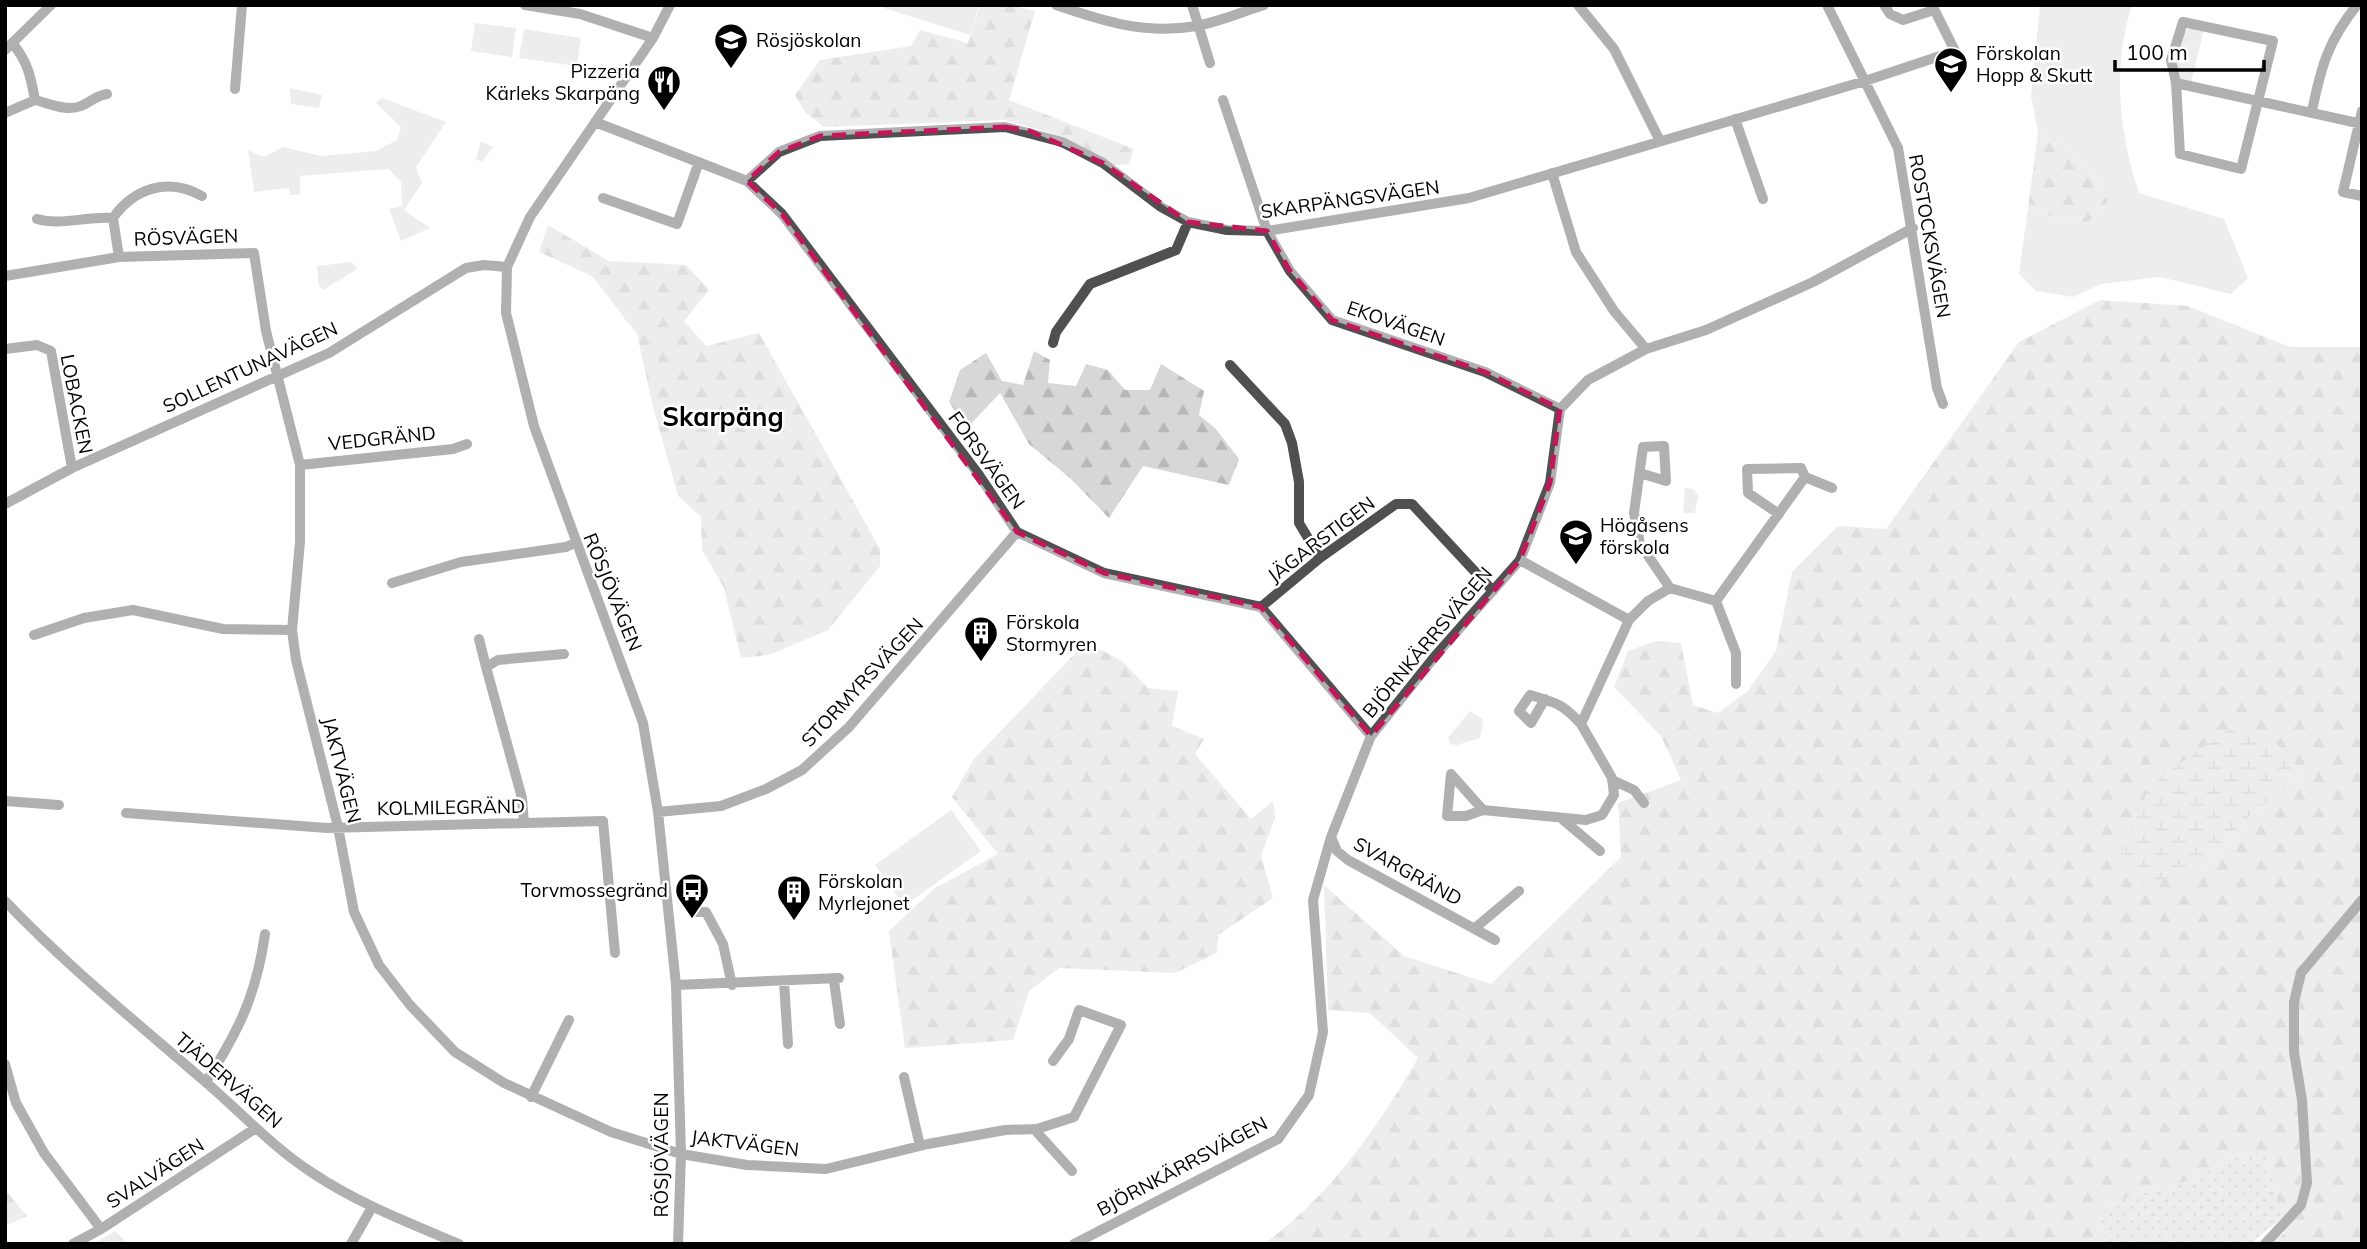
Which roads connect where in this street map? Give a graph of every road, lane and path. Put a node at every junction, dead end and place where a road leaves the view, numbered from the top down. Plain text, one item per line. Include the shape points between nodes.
1 (51, 5) edge
2 (242, 5) edge
3 (526, 5) edge
4 (670, 5) edge
5 (1056, 5) edge
6 (1192, 5) edge
7 (1264, 5) edge
8 (1578, 5) edge
9 (1826, 5) edge
10 (1884, 5) edge
11 (2357, 5) edge
12 (1933, 8) edge
13 (581, 9) edge
14 (1198, 26) junction
15 (653, 38) junction
16 (9, 47) edge
17 (1210, 63) dead end
18 (1865, 81) junction
19 (2176, 83) junction
20 (235, 89) dead end
21 (107, 94) dead end
22 (34, 100) junction
23 (1223, 100) dead end
24 (2258, 100) junction
25 (2312, 111) junction
26 (2362, 111) edge
27 (5, 113) edge
28 (1735, 119) junction
29 (595, 121) junction
30 (2360, 124) edge
31 (1660, 141) junction
32 (699, 162) junction
33 (1552, 173) junction
34 (747, 181) junction
35 (202, 196) dead end
36 (2362, 196) edge
37 (603, 198) dead end
38 (1763, 199) dead end
39 (113, 218) junction
40 (37, 219) dead end
41 (1188, 222) junction
42 (1913, 228) junction
43 (1267, 231) junction
44 (119, 257) junction
45 (507, 267) junction
46 (5, 276) edge
47 (1053, 343) dead end
48 (5, 349) edge
49 (1646, 349) junction
50 (1230, 365) dead end
51 (278, 377) junction
52 (1944, 404) dead end
53 (1560, 409) junction
54 (467, 444) dead end
55 (300, 465) junction
56 (72, 468) junction
57 (1640, 473) dead end
58 (1805, 477) junction
59 (1832, 488) dead end
60 (5, 504) edge
61 (1779, 514) junction
62 (1017, 532) junction
63 (575, 543) junction
64 (1320, 558) junction
65 (1520, 560) junction
66 (392, 583) dead end
67 (1670, 588) junction
68 (1493, 590) junction
69 (1716, 601) junction
70 (1261, 607) junction
71 (1629, 620) junction
72 (292, 630) junction
73 (34, 635) dead end
74 (479, 639) dead end
75 (564, 654) dead end
76 (486, 667) junction
77 (1736, 684) dead end
78 (1545, 699) dead end
79 (1581, 724) junction
80 (1371, 736) junction
81 (1612, 780) junction
82 (5, 801) edge
83 (1644, 803) dead end
84 (59, 805) dead end
85 (1483, 810) dead end
86 (658, 812) junction
87 (126, 813) dead end
88 (1562, 819) junction
89 (524, 823) junction
90 (338, 827) junction
91 (1331, 837) junction
92 (1600, 851) dead end
93 (1518, 891) dead end
94 (2362, 900) edge
95 (5, 901) edge
96 (696, 912) dead end
97 (1475, 928) junction
98 (265, 934) dead end
99 (1495, 940) dead end
100 (615, 953) dead end
101 (784, 982) junction
102 (676, 985) junction
103 (732, 985) junction
104 (569, 1020) dead end
105 (840, 1024) dead end
106 (788, 1044) dead end
107 (1053, 1060) dead end
108 (5, 1064) edge
109 (904, 1077) dead end
110 (206, 1082) junction
111 (531, 1097) junction
112 (256, 1128) junction
113 (1034, 1129) junction
114 (920, 1146) junction
115 (681, 1154) junction
116 (1072, 1171) dead end
117 (372, 1207) junction
118 (101, 1229) junction
119 (73, 1244) edge
120 (351, 1244) edge
121 (459, 1244) edge
122 (678, 1244) edge
123 (1074, 1244) edge
124 (2265, 1244) edge

1 - 16 street
2 - 20 street
3 - 13 street
4 - 15 street, RÖSJÖVÄGEN
5 - 14 street via 1121,26 1158,31
6 - 14 street
7 - 14 street
8 - 31 street via 1614,49
9 - 18 street, ROSTOCKSVÄGEN
10 - 12 street via 1889,14 1903,20
11 - 25 street via 2323,58
12 - 18 street, SKARPÄNGSVÄGEN via 1955,51
13 - 15 street
14 - 17 street
15 - 29 street, RÖSJÖVÄGEN
16 - 22 street via 30,71
18 - 28 street, SKARPÄNGSVÄGEN
18 - 42 street, ROSTOCKSVÄGEN via 1898,148
19 - 24 street
19 - 24 street via 2180,154 2241,169
19 - 24 street via 2171,60 2183,22 2273,41
21 - 22 street via 66,108
22 - 27 street
23 - 43 street, EKOVÄGEN
24 - 25 street
25 - 30 street
26 - 30 street
28 - 31 street, SKARPÄNGSVÄGEN
28 - 38 street
29 - 32 street, FORSVÄGEN
29 - 45 street, RÖSJÖVÄGEN via 530,217
30 - 36 street via 2343,192
31 - 33 street, SKARPÄNGSVÄGEN
32 - 34 street, FORSVÄGEN
32 - 37 street via 677,224
33 - 43 street, SKARPÄNGSVÄGEN via 1469,198
33 - 49 street via 1576,252 1614,311
34 - 41 street, SKARPÄNGSVÄGEN via 779,152 820,136 1005,127 1062,142 1103,163
34 - 62 street, FORSVÄGEN via 782,214
35 - 39 street, RÖSVÄGEN via 173,186 144,189 124,202
39 - 40 street, RÖSVÄGEN via 52,223
39 - 44 street, RÖSVÄGEN
41 - 43 street, SKARPÄNGSVÄGEN via 1227,230
41 - 47 street via 1176,250 1090,284
42 - 49 street via 1788,293 1706,330
42 - 52 street, ROSTOCKSVÄGEN via 1937,388
43 - 53 street, EKOVÄGEN via 1290,271 1332,320 1485,372
44 - 46 street, RÖSVÄGEN
44 - 51 street, RÖSVÄGEN via 254,253
45 - 51 street, SOLLENTUNAVÄGEN via 466,268 329,352
45 - 63 street, RÖSJÖVÄGEN via 506,313 517,364
48 - 56 street, LOBACKEN via 37,345 51,352
49 - 53 street via 1588,380
50 - 64 street via 1285,424 1299,482 1299,523
51 - 55 street, JAKTVÄGEN
51 - 56 street, SOLLENTUNAVÄGEN
53 - 65 street, BJÖRNKÄRRSVÄGEN via 1550,483
54 - 55 street, VEDGRÄND
55 - 72 street, JAKTVÄGEN via 300,542
56 - 60 street, SOLLENTUNAVÄGEN
57 - 67 street via 1634,513 1640,544
58 - 59 street
58 - 61 street
58 - 61 street via 1801,468 1747,469 1748,493
61 - 69 street
62 - 70 street, FORSVÄGEN via 1104,573
62 - 86 street, STORMYRSVÄGEN via 849,727 802,770 721,806
63 - 66 street via 461,562
63 - 86 street, RÖSJÖVÄGEN via 643,723
64 - 68 street, JÄGARSTIGEN via 1396,504 1412,505
64 - 70 street, JÄGARSTIGEN
65 - 68 street, BJÖRNKÄRRSVÄGEN
65 - 71 street
67 - 69 street
67 - 71 street
68 - 80 street, BJÖRNKÄRRSVÄGEN
69 - 77 street via 1736,653
70 - 80 street
71 - 79 street
72 - 73 street via 223,629 133,610 85,618
72 - 90 street, JAKTVÄGEN
74 - 76 street
75 - 76 street via 498,660
76 - 89 street via 522,798
78 - 79 street via 1564,706
79 - 81 street
80 - 91 street, BJÖRNKÄRRSVÄGEN
81 - 83 street via 1634,790
81 - 88 street via 1614,795 1602,815
82 - 84 street
85 - 88 street
86 - 102 street, RÖSJÖVÄGEN
87 - 90 street, KOLMILEGRÄND
88 - 92 street
89 - 90 street, KOLMILEGRÄND
89 - 100 street, KOLMILEGRÄND via 603,821
90 - 111 street, JAKTVÄGEN via 354,912 379,965 455,1052
91 - 97 street, SVARGRÄND via 1348,860
91 - 123 street, BJÖRNKÄRRSVÄGEN via 1313,900 1323,1032 1309,1095 1278,1139
93 - 97 street, SVARGRÄND
94 - 124 street via 2301,973 2294,1002 2294,1052 2307,1183 2301,1205
95 - 110 street, TJÄDERVÄGEN
96 - 103 street via 706,912 723,944
97 - 99 street, SVARGRÄND
98 - 110 street via 260,968 238,1032
101 - 103 street
101 - 105 street via 836,980
101 - 106 street
102 - 103 street
102 - 115 street, RÖSJÖVÄGEN
104 - 111 street
107 - 113 street, JAKTVÄGEN via 1069,1039 1079,1010 1121,1025 1074,1117
108 - 118 street via 16,1103 44,1153
109 - 114 street
110 - 112 street, TJÄDERVÄGEN
111 - 115 street, JAKTVÄGEN via 611,1132
112 - 117 street, TJÄDERVÄGEN via 311,1172
112 - 118 street, SVALVÄGEN
113 - 114 street, JAKTVÄGEN
113 - 116 street
114 - 115 street, JAKTVÄGEN via 826,1169 747,1165
115 - 122 street, RÖSJÖVÄGEN
117 - 120 street
117 - 121 street, TJÄDERVÄGEN
118 - 119 street, SVALVÄGEN

